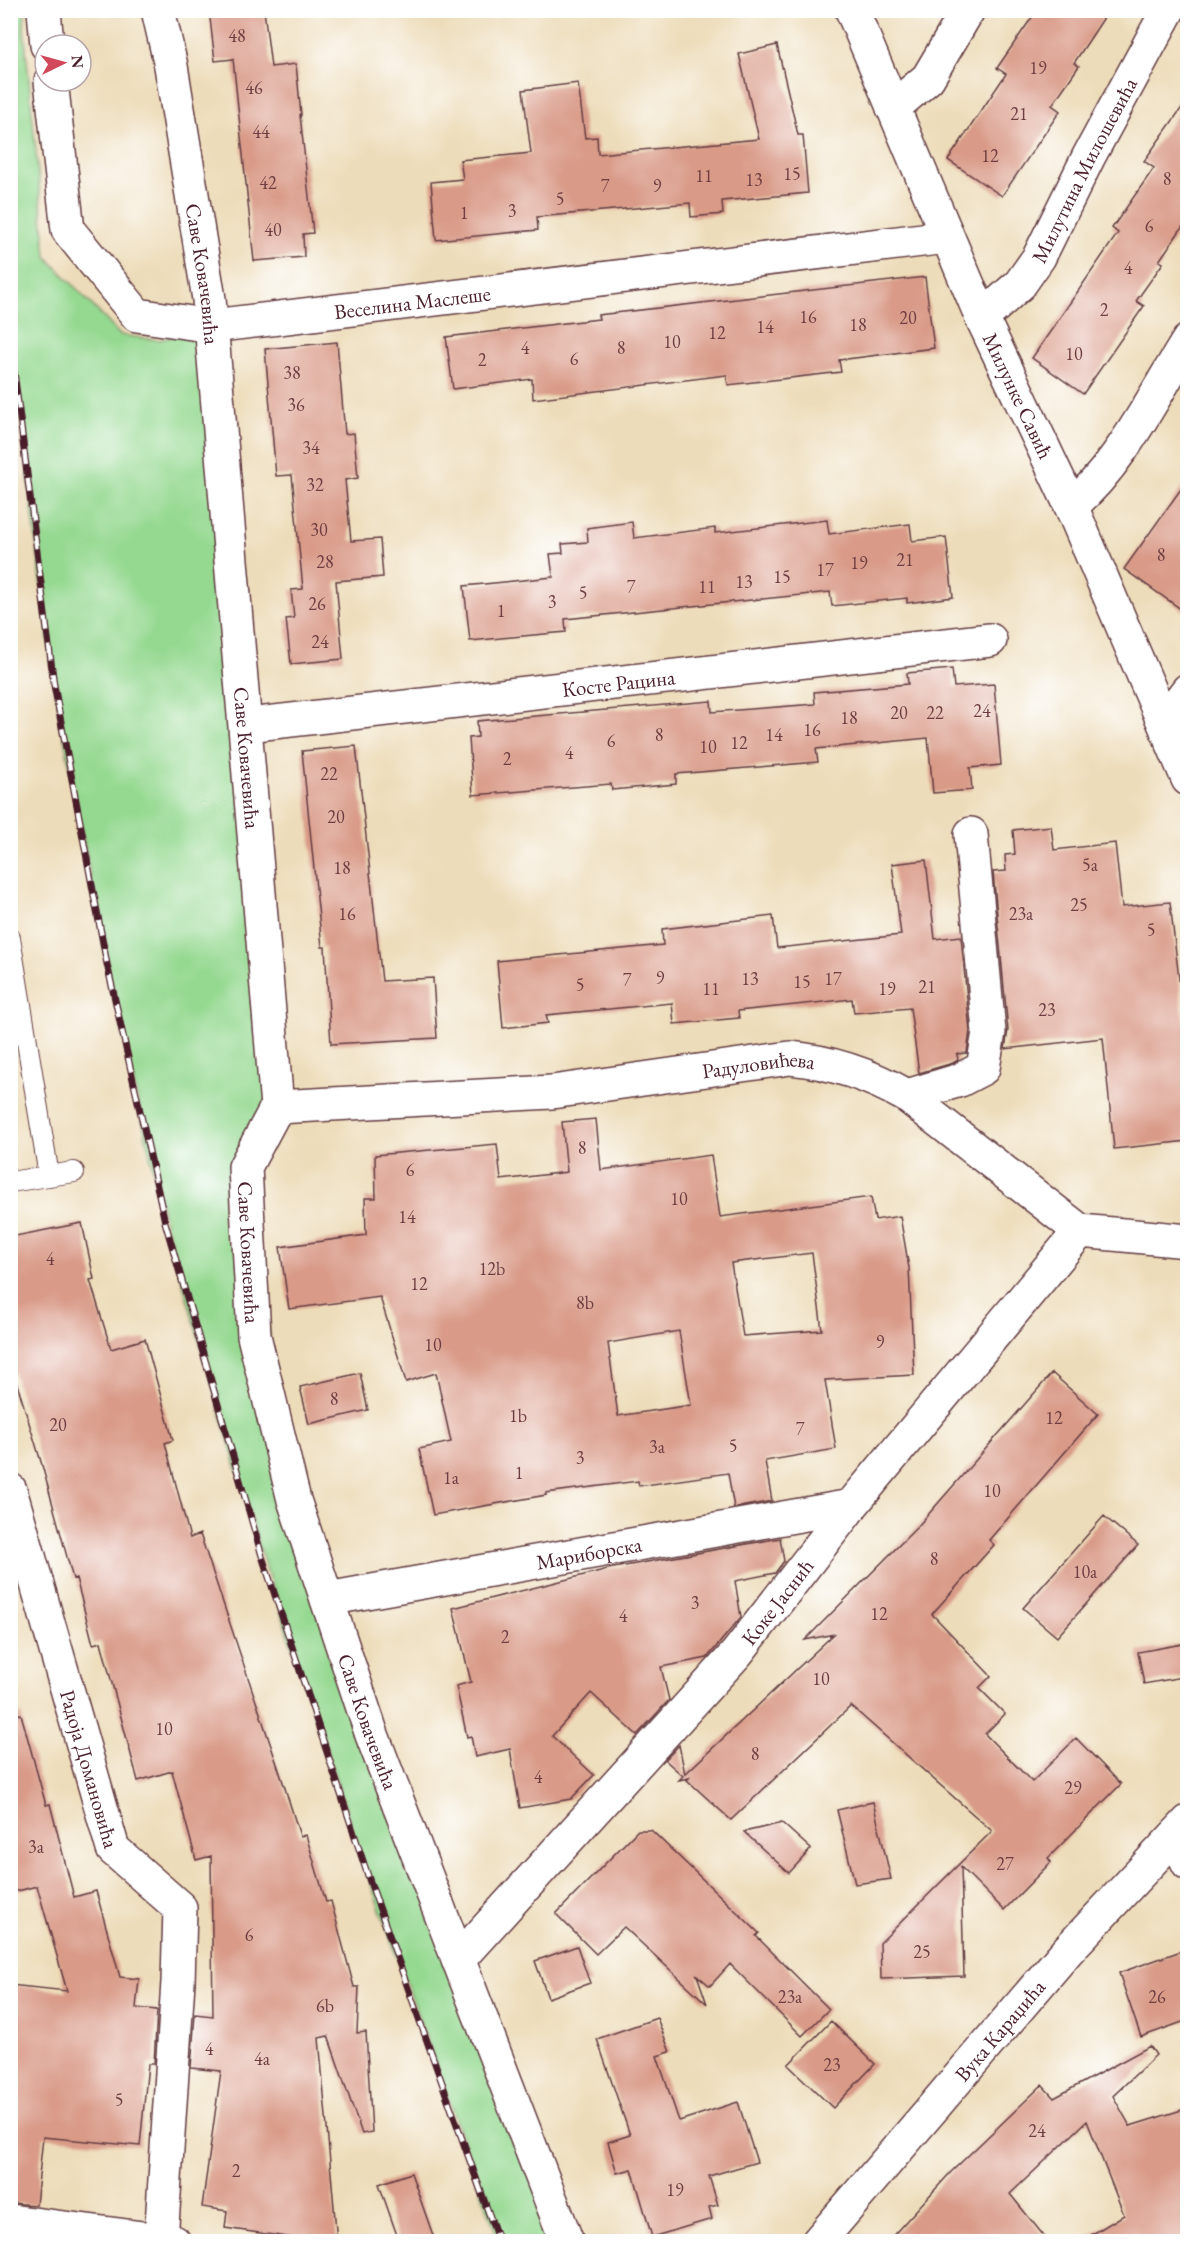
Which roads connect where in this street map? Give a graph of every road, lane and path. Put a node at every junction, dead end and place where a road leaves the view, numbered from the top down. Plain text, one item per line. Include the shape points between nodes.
1 (44, 10) edge
2 (158, 10) edge
3 (852, 10) edge
4 (968, 10) edge
5 (1168, 10) edge
6 (46, 33) edge
7 (52, 93) edge
8 (893, 108) junction
9 (947, 237) junction
10 (982, 318) junction
11 (212, 326) junction
12 (1188, 341) edge
13 (1071, 506) junction
14 (990, 640) dead end
15 (1188, 690) edge
16 (247, 725) junction
17 (1167, 730) junction
18 (1188, 779) edge
19 (971, 834) dead end
20 (10, 938) edge
21 (908, 1096) junction
22 (277, 1107) junction
23 (74, 1172) dead end
24 (49, 1176) junction
25 (10, 1182) edge
26 (1080, 1231) junction
27 (1188, 1241) edge
28 (10, 1490) edge
29 (851, 1506) junction
30 (327, 1599) junction
31 (1184, 1840) edge
32 (459, 1960) junction
33 (10, 2221) edge
34 (168, 2241) edge
35 (567, 2241) edge
36 (818, 2241) edge

1 - 6 street
2 - 11 street, Саве Ковачевића via 171,66
3 - 8 street, Милунке Савић
4 - 8 street via 928,78
5 - 10 street, Милутина Милошевића via 1039,257 1020,284
7 - 11 street, Веселина Маслеше via 68,230 137,315
8 - 9 street, Милунке Савић
9 - 10 street, Милунке Савић
9 - 11 street, Веселина Маслеше
10 - 13 street, Милунке Савић
11 - 16 street, Саве Ковачевића
12 - 13 street via 1110,466 1090,491
13 - 17 street, Милунке Савић
14 - 16 street, Косте Рацина
15 - 17 street via 1175,707
16 - 22 street, Саве Ковачевића
17 - 18 street, Милунке Савић
19 - 21 street via 989,1032 983,1068 960,1080
20 - 24 lane
21 - 22 street, Радуловићева via 853,1070 790,1058 552,1092
21 - 26 street, Радуловићева
22 - 30 street, Саве Ковачевића via 244,1167 254,1336 294,1500
23 - 24 lane
24 - 25 lane
26 - 27 street
26 - 29 street, Коке Јаснић
28 - 34 street, Радоја Домановића via 113,1849 180,1908
29 - 30 street, Мариборска
29 - 32 street, Коке Јаснић via 737,1653
30 - 32 street, Саве Ковачевића via 372,1735
31 - 36 street, Вука Караџића via 1067,1951
32 - 35 street, Саве Ковачевића
33 - 34 street

